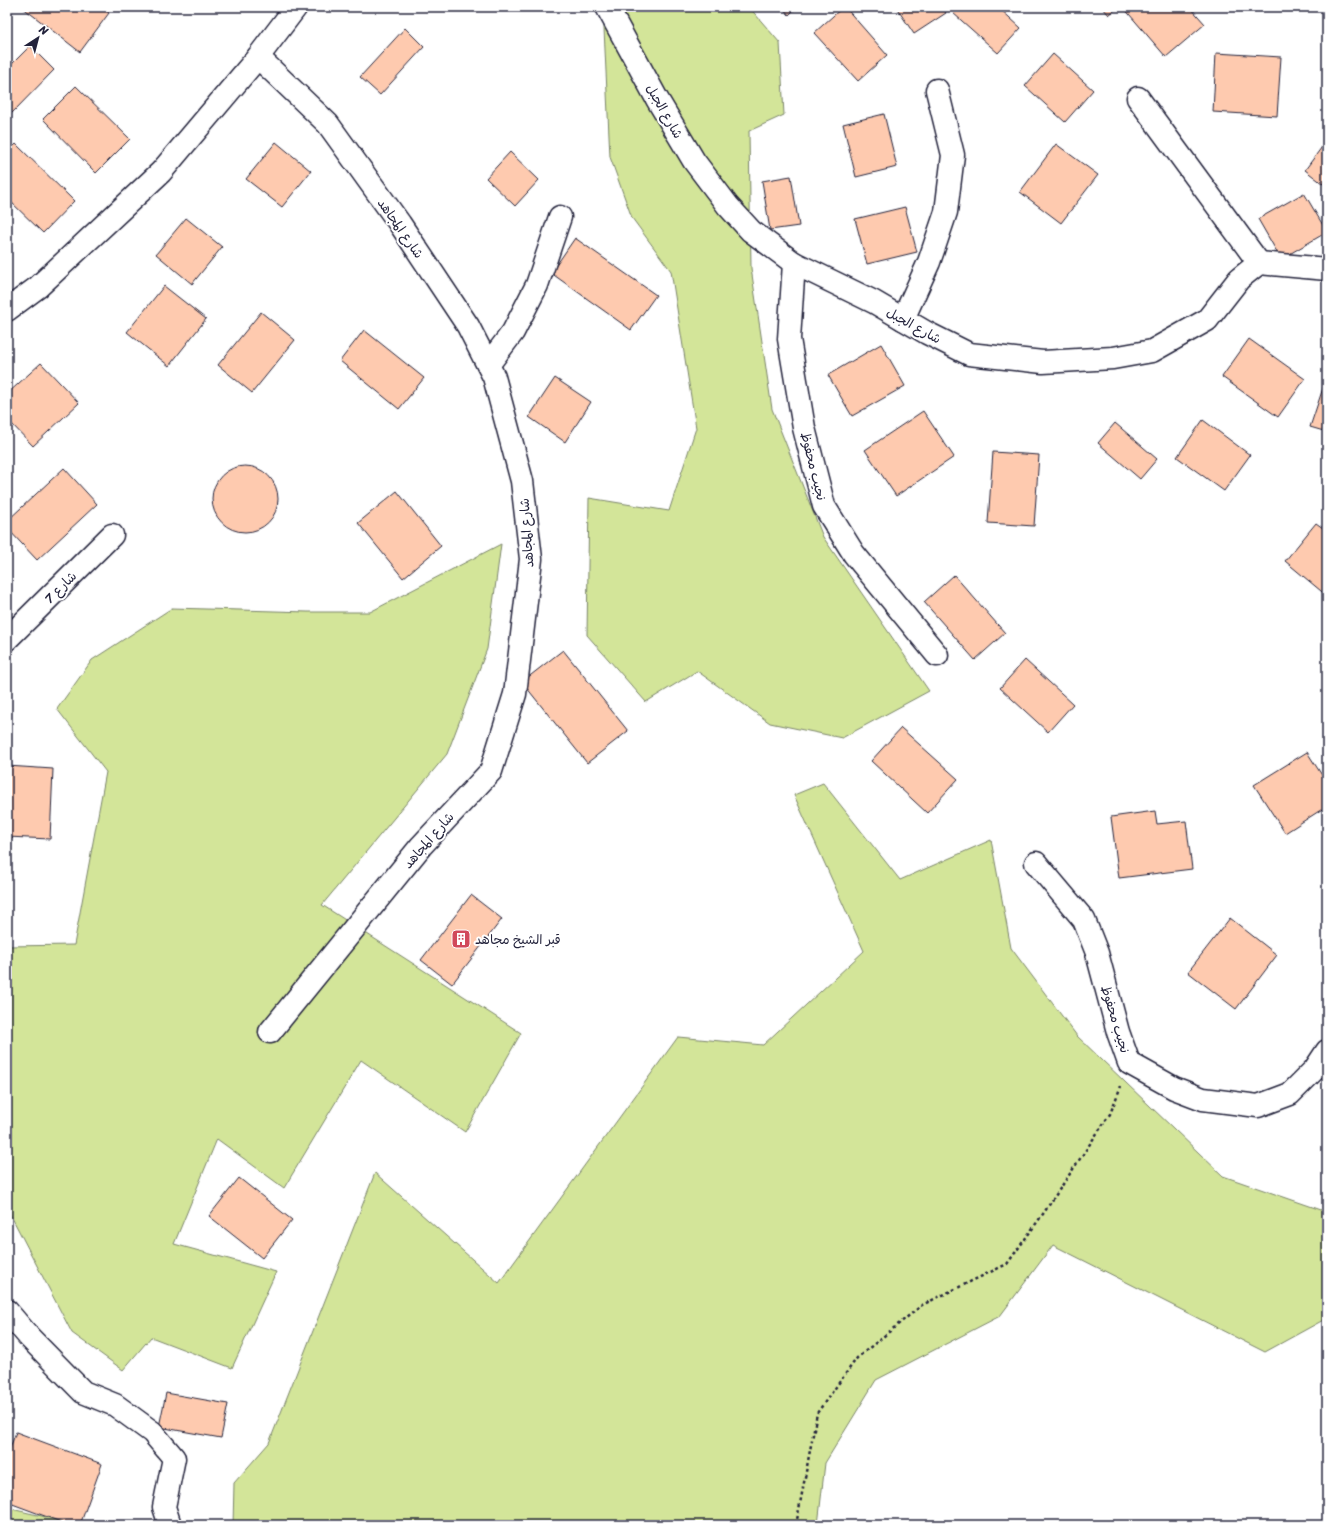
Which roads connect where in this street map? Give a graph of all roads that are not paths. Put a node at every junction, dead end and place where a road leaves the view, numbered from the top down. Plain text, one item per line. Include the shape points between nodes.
1 (296, 7) edge
2 (607, 7) edge
3 (258, 57) junction
4 (938, 90) dead end
5 (1138, 98) dead end
6 (560, 217) dead end
7 (1259, 263) junction
8 (794, 264) junction
9 (1327, 269) edge
10 (7, 310) edge
11 (903, 319) junction
12 (488, 365) junction
13 (112, 535) dead end
14 (7, 639) edge
15 (937, 655) dead end
16 (1036, 863) dead end
17 (270, 1032) dead end
18 (1327, 1051) edge
19 (7, 1311) edge
20 (170, 1525) edge

1 - 3 street
2 - 8 street, شارع الجبل via 694,162 751,231
3 - 10 street via 161,172 38,287
3 - 12 street, شارع المجاهد via 328,124 400,224 468,326
4 - 11 street via 953,155 946,212 929,262
5 - 7 street
6 - 12 street via 537,285 513,332
7 - 9 street
7 - 11 street, شارع الجبل via 1240,279 1207,320 1152,350 1113,358 1044,362 969,354
8 - 11 street, شارع الجبل via 874,302
8 - 15 street, نجيب محفوظ via 789,339 804,428 824,506 854,554
12 - 17 street, شارع المجاهد via 494,377 522,481 531,559 515,694 491,771 421,846
13 - 14 street, شارع 7
16 - 18 street, نجيب محفوظ via 1084,920 1097,953 1129,1063 1174,1088 1204,1099 1258,1106 1290,1094 1315,1069
19 - 20 street via 83,1392 115,1405 140,1423 152,1432 174,1458 164,1507

